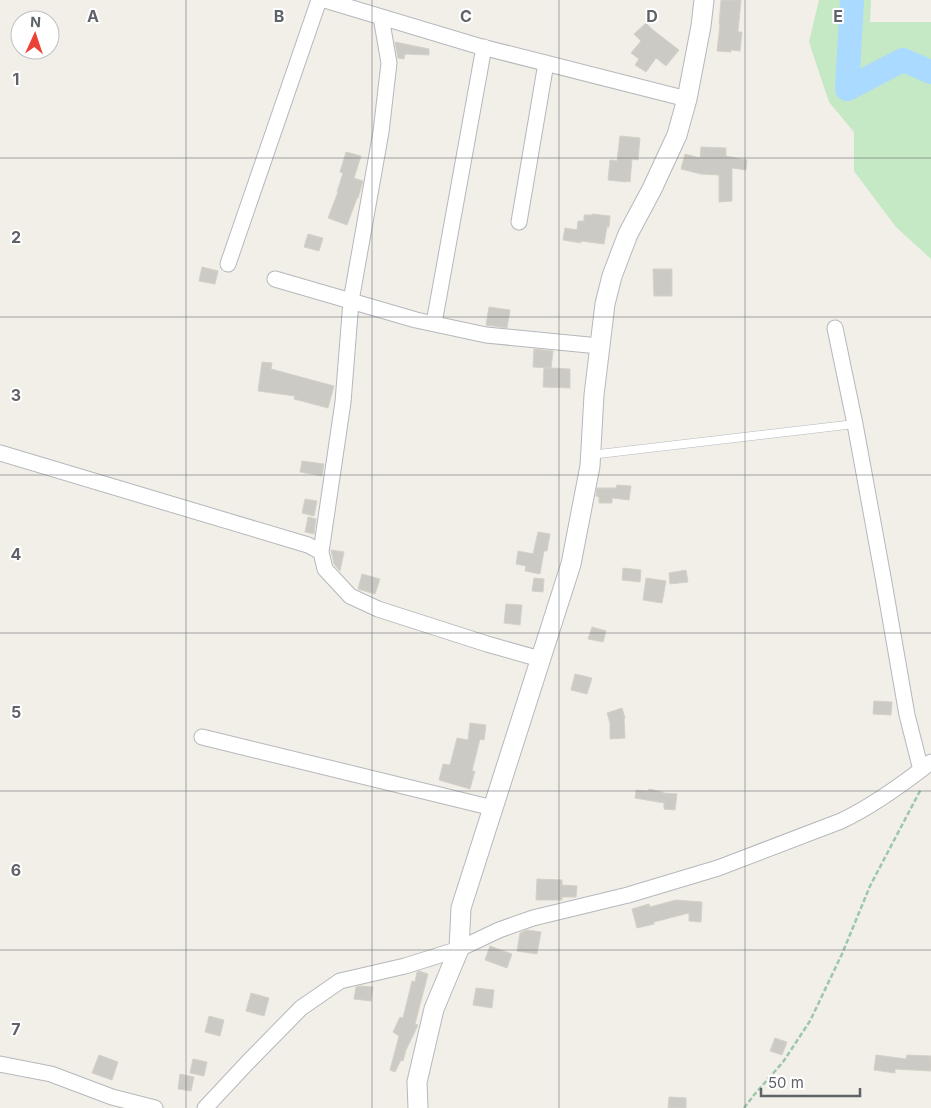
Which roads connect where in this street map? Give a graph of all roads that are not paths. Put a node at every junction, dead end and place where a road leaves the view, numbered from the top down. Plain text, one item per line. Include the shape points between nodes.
1 (319, 0) edge
2 (326, 0) edge
3 (704, 0) edge
4 (361, 5) edge
5 (381, 17) junction
6 (484, 48) junction
7 (546, 63) junction
8 (687, 99) junction
9 (519, 222) dead end
10 (228, 264) dead end
11 (275, 280) dead end
12 (351, 302) junction
13 (434, 323) junction
14 (835, 328) dead end
15 (599, 346) junction
16 (855, 424) junction
17 (0, 453) edge
18 (590, 455) junction
19 (321, 552) junction
20 (540, 659) junction
21 (202, 737) dead end
22 (925, 771) edge
23 (493, 808) junction
24 (459, 949) junction
25 (0, 1064) edge
26 (155, 1108) edge
27 (205, 1108) edge
28 (418, 1108) edge

1 - 10 street
2 - 4 street
3 - 8 street
4 - 5 street
5 - 6 street
5 - 12 street via 389,63 381,132
6 - 7 street
6 - 13 street
7 - 8 street
7 - 9 street
8 - 15 street via 677,135 628,234 612,276
11 - 12 street
12 - 13 street
12 - 19 street via 343,402
13 - 15 street via 486,335
14 - 16 street
15 - 18 street
16 - 18 lane
16 - 22 street via 907,715
17 - 19 street via 308,545
18 - 20 street via 571,564
19 - 20 street via 325,570 350,596 378,609
20 - 23 street
21 - 23 street
22 - 24 street via 840,821 718,868 628,895 533,918
23 - 24 street via 461,908
24 - 27 street via 340,981 301,1008
24 - 28 street via 434,1008 416,1082
25 - 26 street via 51,1074

